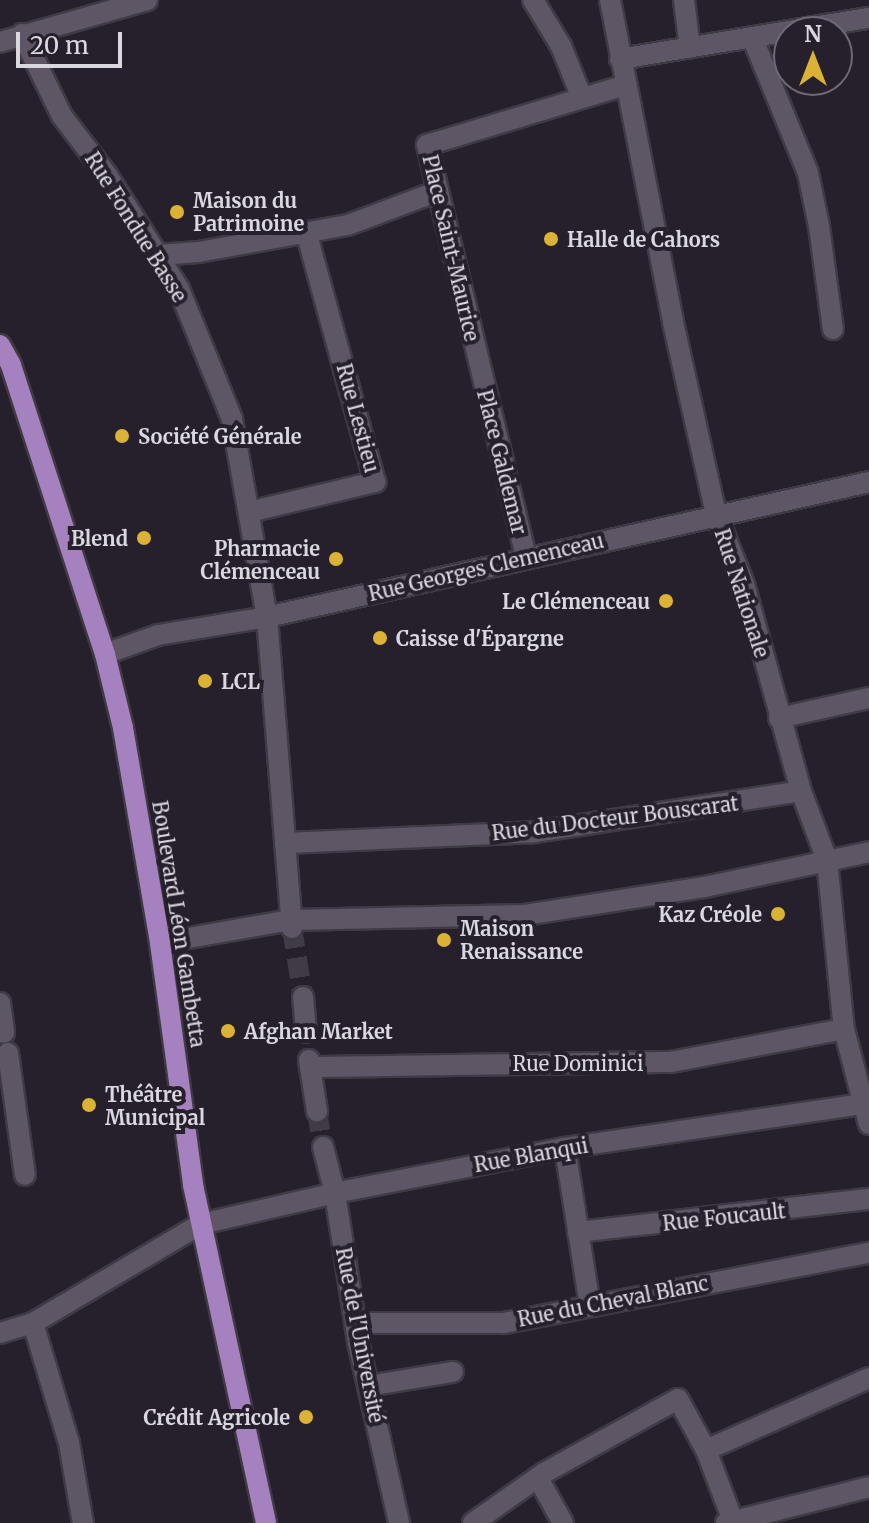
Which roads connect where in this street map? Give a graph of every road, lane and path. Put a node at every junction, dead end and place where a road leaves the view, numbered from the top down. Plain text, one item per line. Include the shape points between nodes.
1 (147, 0) edge
2 (533, 0) edge
3 (610, 0) edge
4 (684, 0) edge
5 (869, 18) edge
6 (22, 34) junction
7 (752, 37) junction
8 (0, 42) edge
9 (690, 48) junction
10 (620, 59) junction
11 (626, 85) junction
12 (582, 98) junction
13 (438, 191) junction
14 (306, 231) junction
15 (157, 255) junction
16 (833, 329) dead end
17 (0, 345) edge
18 (479, 367) joint
19 (869, 482) edge
20 (249, 512) junction
21 (716, 514) junction
22 (526, 557) junction
23 (267, 617) junction
24 (105, 654) junction
25 (869, 698) edge
26 (779, 718) junction
27 (801, 791) junction
28 (285, 843) junction
29 (869, 852) edge
30 (827, 860) junction
31 (291, 924) junction
32 (160, 943) junction
33 (303, 997) tunnel mouth
34 (0, 1003) edge
35 (844, 1029) junction
36 (306, 1032) dead end
37 (317, 1111) tunnel mouth
38 (867, 1111) edge
39 (323, 1147) tunnel mouth
40 (565, 1148) junction
41 (25, 1175) dead end
42 (335, 1193) junction
43 (869, 1199) edge
44 (201, 1224) junction
45 (578, 1232) junction
46 (869, 1253) edge
47 (590, 1306) junction
48 (33, 1323) junction
49 (355, 1323) junction
50 (0, 1333) edge
51 (453, 1372) dead end
52 (869, 1378) edge
53 (368, 1386) junction
54 (706, 1450) junction
55 (538, 1478) junction
56 (869, 1487) edge
57 (729, 1522) edge
58 (83, 1523) edge
59 (266, 1523) edge
60 (399, 1523) edge
61 (473, 1523) edge
62 (563, 1523) edge

1 - 6 street
2 - 12 street via 561,46
3 - 10 street, Rue Nationale
4 - 9 street
5 - 7 street
6 - 8 street
6 - 15 street, Rue Fondue Basse via 62,116
7 - 9 street
7 - 16 street via 808,173
9 - 10 street
10 - 11 street, Rue Nationale
11 - 12 street, Place Saint-Maurice
11 - 21 street, Rue Nationale
12 - 13 street, Place Saint-Maurice via 427,145
13 - 14 street via 348,225
13 - 18 street, Place Saint-Maurice
14 - 15 street
14 - 20 street, Rue Lestieu via 375,482
15 - 20 street, Rue Fondue Basse via 179,289 232,419
17 - 24 main road, Boulevard Léon Gambetta
18 - 22 street, Place Galdemar
19 - 21 street, Rue Georges Clemenceau
20 - 23 street, Rue Fondue Basse
21 - 22 street, Rue Georges Clemenceau
21 - 26 street, Rue Nationale via 744,584
22 - 23 street, Rue Georges Clemenceau
23 - 24 street, Rue Georges Clemenceau via 158,635
23 - 28 street
24 - 32 main road, Boulevard Léon Gambetta
25 - 26 street
26 - 27 street, Rue Nationale
27 - 28 street, Rue du Docteur Bouscarat via 534,832
27 - 30 street, Rue Nationale
28 - 31 street
29 - 30 street
30 - 31 street via 705,887 524,915
30 - 35 street, Rue Nationale
31 - 32 street
32 - 44 main road, Boulevard Léon Gambetta
33 - 36 street
34 - 41 street
35 - 37 street, Rue Dominici via 671,1062 309,1063
35 - 38 street, Rue Nationale
38 - 40 street, Rue Blanqui
39 - 42 street, Rue de l'Université
40 - 42 street, Rue Blanqui
40 - 45 street
42 - 44 street, Rue Blanqui
42 - 49 street, Rue de l'Université
43 - 45 street, Rue Foucault
44 - 48 street, Rue Blanqui
44 - 59 main road, Boulevard Léon Gambetta
45 - 47 street
46 - 47 street, Rue du Cheval Blanc
47 - 49 street, Rue du Cheval Blanc via 504,1323
48 - 50 street, Rue Blanqui
48 - 58 street via 69,1443
49 - 53 street, Rue de l'Université
51 - 53 street
52 - 54 street
53 - 60 street, Rue de l'Université
54 - 55 street via 678,1399
54 - 57 street
55 - 61 street
55 - 62 street
56 - 57 street

